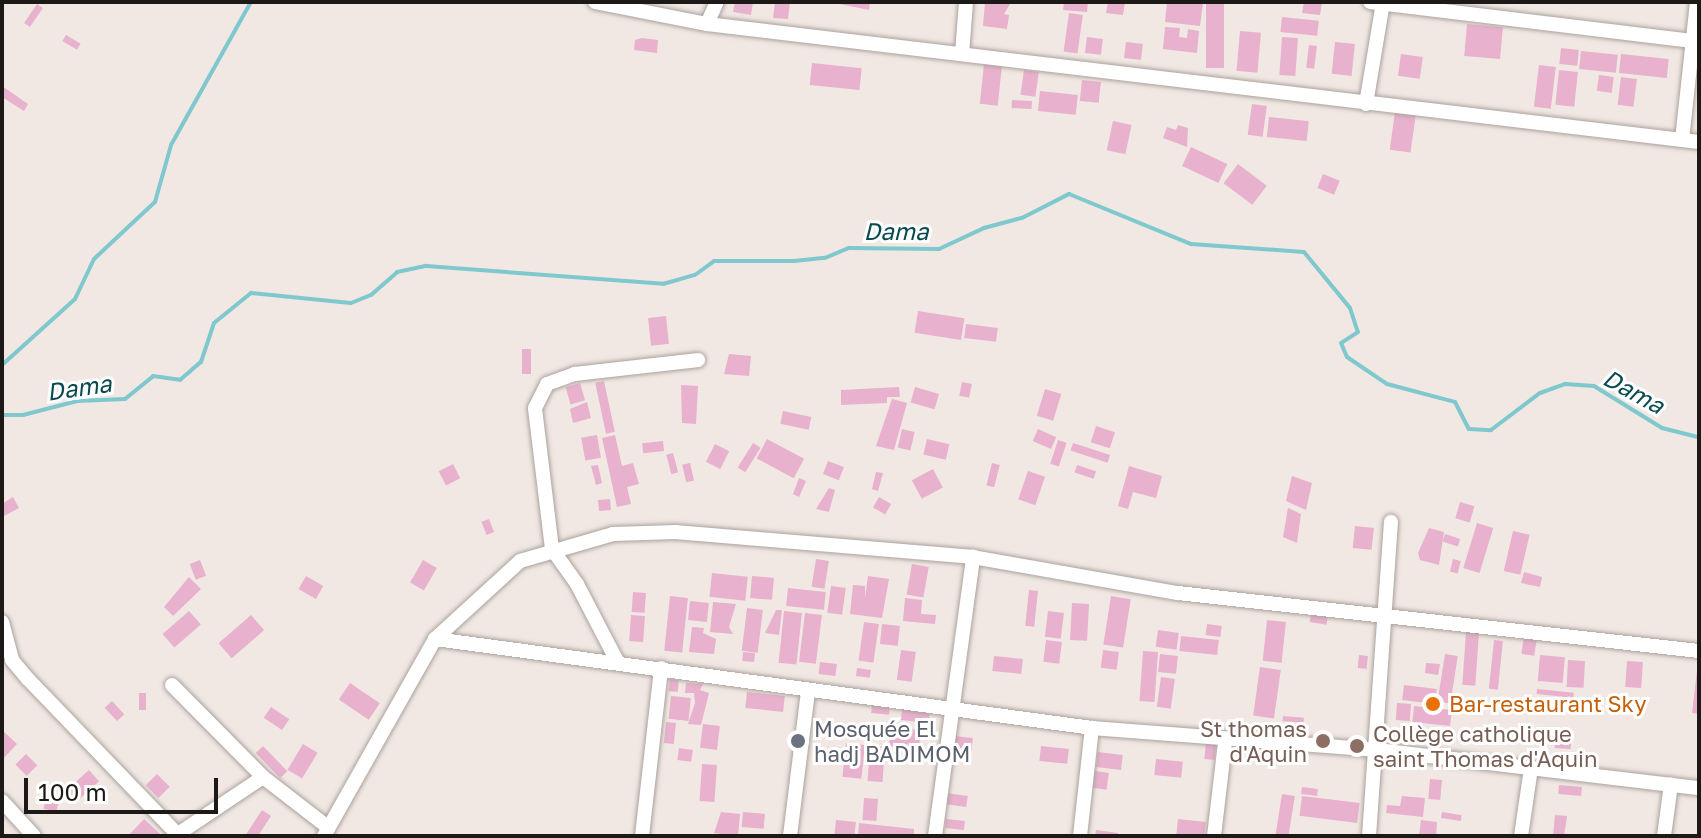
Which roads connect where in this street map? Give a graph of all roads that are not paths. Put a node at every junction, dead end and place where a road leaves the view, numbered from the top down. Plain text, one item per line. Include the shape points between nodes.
1 (595, 2) edge
2 (717, 2) edge
3 (966, 2) edge
4 (1697, 2) edge
5 (1379, 3) edge
6 (707, 24) junction
7 (1695, 41) edge
8 (962, 54) junction
9 (1366, 104) junction
10 (1682, 140) junction
11 (1699, 142) edge
12 (698, 360) dead end
13 (1391, 522) dead end
14 (552, 549) junction
15 (973, 557) junction
16 (1387, 613) junction
17 (2, 622) edge
18 (435, 639) junction
19 (1699, 651) edge
20 (617, 661) junction
21 (7, 665) edge
22 (661, 668) junction
23 (172, 685) dead end
24 (808, 691) junction
25 (950, 708) junction
26 (1092, 728) junction
27 (1225, 742) junction
28 (1378, 750) junction
29 (1531, 768) junction
30 (263, 777) junction
31 (1671, 784) junction
32 (1699, 788) edge
33 (2, 801) edge
34 (326, 832) edge
35 (177, 835) edge
36 (34, 836) edge
37 (642, 836) edge
38 (790, 836) edge
39 (935, 836) edge
40 (1080, 836) edge
41 (1214, 836) edge
42 (1369, 836) edge
43 (1521, 836) edge
44 (1664, 836) edge

1 - 6 street
2 - 6 street
3 - 8 street
4 - 7 street
5 - 7 street
5 - 9 street
6 - 8 street
7 - 10 street
8 - 9 street
9 - 10 street
10 - 11 street
12 - 14 street via 575,374 547,384 535,408
13 - 16 street
14 - 15 street via 613,534 676,532
14 - 18 street via 520,561 500,576
14 - 20 street via 577,584
15 - 16 street via 1178,593
15 - 25 street
16 - 19 street
16 - 28 street
17 - 21 street
18 - 20 street
18 - 34 street
20 - 22 street
21 - 35 street
22 - 24 street
22 - 37 street
23 - 30 street
24 - 25 street
24 - 38 street
25 - 26 street
25 - 39 street
26 - 27 street
26 - 40 street
27 - 28 street
27 - 41 street
28 - 29 street
28 - 42 street
29 - 31 street
29 - 43 street
30 - 34 street
30 - 35 street
31 - 32 street
31 - 44 street
33 - 36 street

